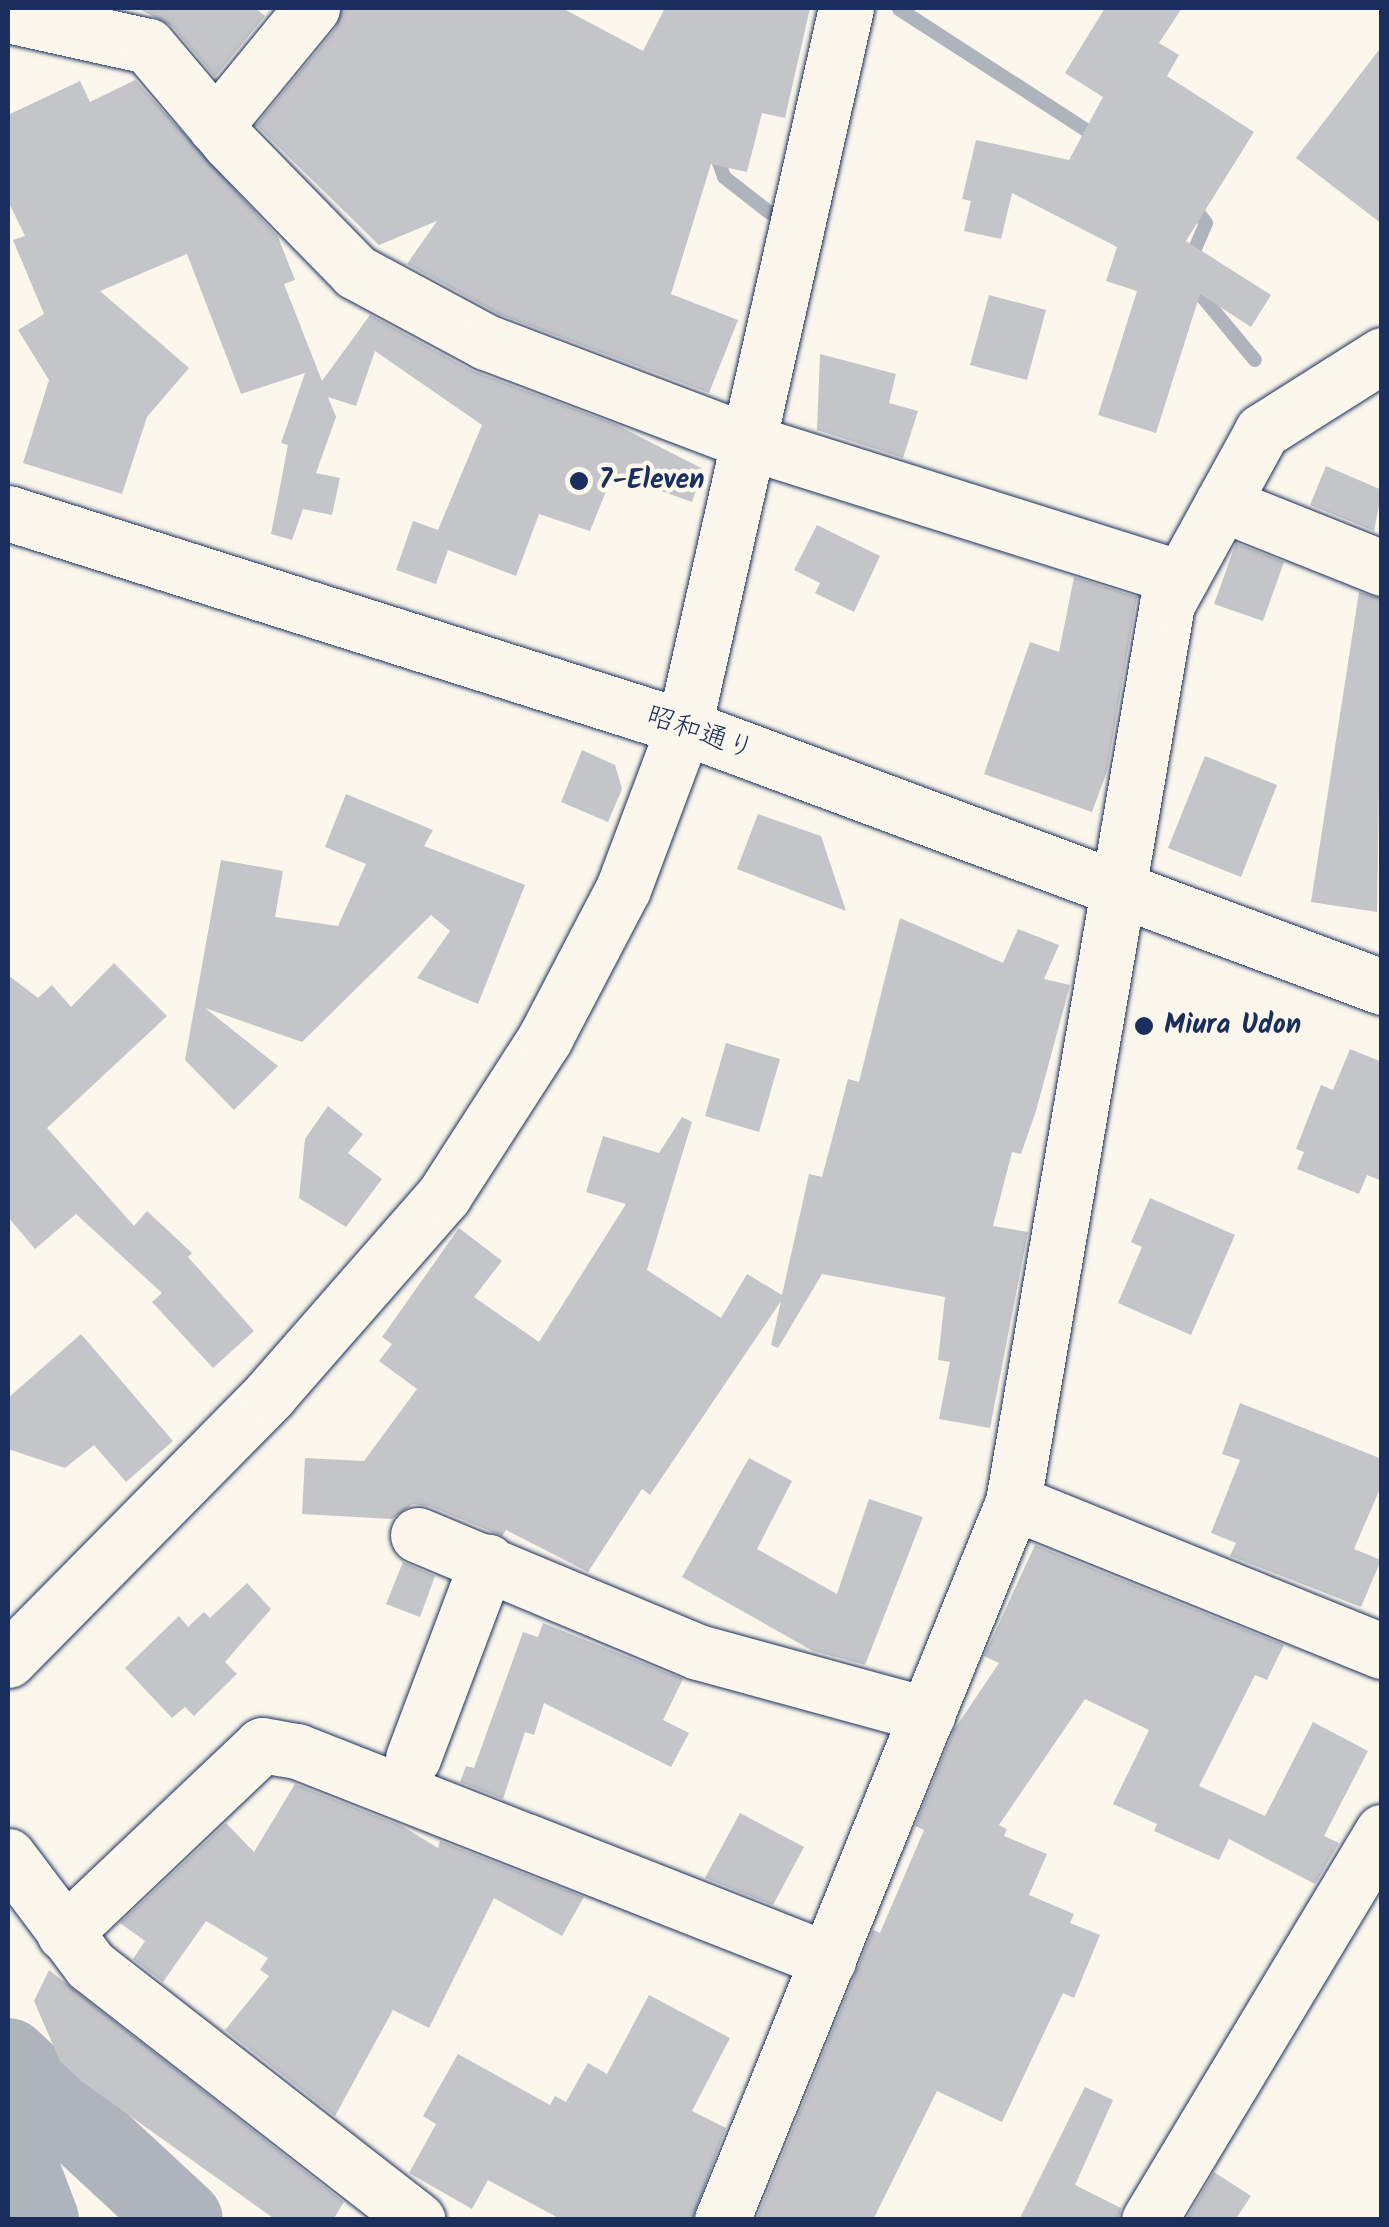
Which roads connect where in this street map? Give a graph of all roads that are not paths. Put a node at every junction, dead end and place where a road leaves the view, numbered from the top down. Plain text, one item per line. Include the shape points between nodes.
1 (312, 8) edge
2 (846, 8) edge
3 (8, 15) edge
4 (215, 126) junction
5 (1382, 355) edge
6 (749, 442) junction
7 (1222, 504) junction
8 (8, 512) edge
9 (1382, 568) edge
10 (1181, 578) junction
11 (684, 727) junction
12 (1122, 890) junction
13 (1382, 987) edge
14 (1014, 1502) junction
15 (418, 1536) dead end
16 (487, 1562) junction
17 (1382, 1651) edge
18 (8, 1660) edge
19 (928, 1715) junction
20 (414, 1758) dead end
21 (1382, 1832) edge
22 (8, 1856) edge
23 (64, 1933) junction
24 (828, 1960) junction
25 (418, 2220) edge
26 (722, 2220) edge
27 (1149, 2220) edge

1 - 4 street
2 - 6 street
3 - 4 street via 148,46
4 - 6 street via 356,272 486,342
5 - 7 street via 1262,431
6 - 10 street
6 - 11 street
7 - 9 street
7 - 10 street
8 - 11 street, 昭和通り
10 - 12 street via 1167,604
11 - 12 street, 昭和通り
11 - 18 street via 623,890 545,1038 444,1196 270,1394
12 - 13 street, 昭和通り
12 - 14 street
14 - 17 street
14 - 19 street
15 - 16 street
16 - 19 street via 698,1652
16 - 20 street
19 - 24 street
21 - 27 street
22 - 23 street
23 - 24 street via 262,1744 297,1751
23 - 25 street via 90,1965
24 - 26 street

